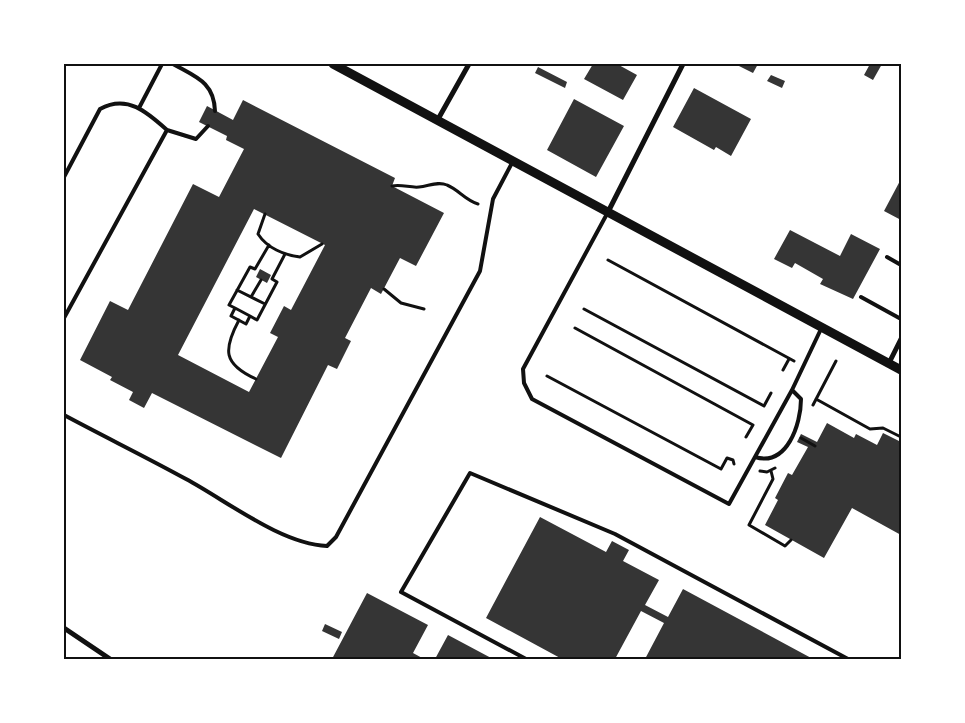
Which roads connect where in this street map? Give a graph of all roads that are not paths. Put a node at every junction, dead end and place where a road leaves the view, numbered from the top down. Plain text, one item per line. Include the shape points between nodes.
1 (162, 64) edge
2 (173, 64) edge
3 (333, 64) edge
4 (469, 64) edge
5 (683, 64) edge
6 (139, 108) junction
7 (215, 111) dead end
8 (437, 120) junction
9 (208, 126) dead end
10 (167, 130) junction
11 (513, 161) junction
12 (64, 176) edge
13 (608, 212) junction
14 (887, 257) dead end
15 (901, 265) edge
16 (861, 297) dead end
17 (64, 318) edge
18 (901, 319) edge
19 (821, 329) junction
20 (901, 338) edge
21 (889, 363) junction
22 (901, 370) edge
23 (792, 390) junction
24 (64, 415) edge
25 (756, 457) junction
26 (64, 628) edge
27 (110, 659) edge
28 (526, 659) edge
29 (848, 659) edge

1 - 6 lane
2 - 7 lane via 203,81 214,97
3 - 8 street
4 - 8 street
5 - 13 street
6 - 10 lane
6 - 12 lane via 119,102 100,109
8 - 11 street
9 - 10 lane via 196,139
10 - 17 lane
11 - 13 street
11 - 24 lane via 493,199 480,271 336,537 327,546 310,545 288,537
13 - 19 street
13 - 25 lane via 523,369 524,383 532,399 730,504
14 - 15 lane
16 - 18 lane
19 - 21 street
19 - 23 lane
20 - 21 street
21 - 22 street
23 - 25 lane
23 - 25 lane via 801,399 801,417 790,439 774,458
26 - 27 street
28 - 29 lane via 401,592 470,473 615,534

